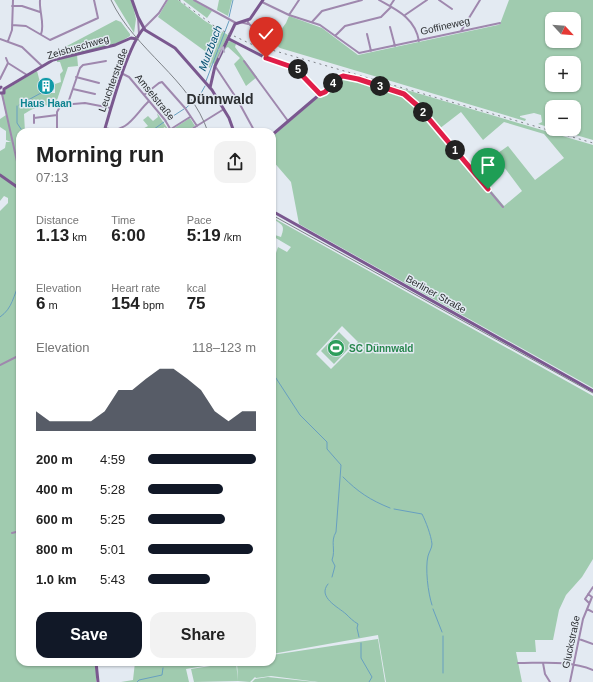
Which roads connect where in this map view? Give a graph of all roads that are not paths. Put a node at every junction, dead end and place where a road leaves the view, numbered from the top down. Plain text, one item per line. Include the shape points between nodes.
1 (13, 0) edge
2 (40, 0) edge
3 (94, 0) edge
4 (132, 0) edge
5 (167, 0) edge
6 (194, 0) edge
7 (299, 0) edge
8 (362, 0) edge
9 (379, 0) edge
10 (394, 0) edge
11 (427, 0) edge
12 (439, 0) edge
13 (480, 0) edge
14 (262, 1) edge
15 (12, 6) junction
16 (391, 7) junction
17 (452, 9) dead end
18 (40, 12) junction
19 (289, 15) junction
20 (405, 15) junction
21 (138, 17) junction
22 (248, 22) junction
23 (264, 22) dead end
24 (312, 22) junction
25 (500, 22) dead end
26 (238, 23) junction
27 (12, 25) junction
28 (390, 27) dead end
29 (144, 28) junction
30 (270, 28) junction
31 (461, 31) junction
32 (276, 32) dead end
33 (41, 34) junction
34 (367, 34) dead end
35 (139, 35) junction
36 (336, 35) junction
37 (263, 37) junction
38 (0, 39) edge
39 (137, 39) junction
40 (229, 39) junction
41 (419, 40) junction
42 (8, 41) junction
43 (275, 46) dead end
44 (395, 46) junction
45 (371, 51) junction
46 (6, 58) dead end
47 (106, 61) dead end
48 (244, 61) dead end
49 (8, 64) junction
50 (42, 66) junction
51 (215, 66) junction
52 (123, 74) junction
53 (27, 75) junction
54 (76, 77) junction
55 (0, 79) edge
56 (99, 83) dead end
57 (1, 88) edge
58 (73, 88) junction
59 (210, 88) junction
60 (1, 93) edge
61 (95, 94) dead end
62 (320, 94) junction
63 (144, 95) junction
64 (149, 101) junction
65 (68, 103) junction
66 (111, 108) junction
67 (224, 109) junction
68 (57, 115) junction
69 (191, 117) junction
70 (288, 121) junction
71 (34, 123) dead end
72 (197, 126) junction
73 (57, 128) edge
74 (105, 128) edge
75 (120, 128) edge
76 (170, 128) edge
77 (173, 128) edge
78 (193, 128) edge
79 (232, 128) edge
80 (253, 128) edge
81 (276, 132) edge
82 (16, 158) edge
83 (0, 174) edge
84 (16, 186) edge
85 (503, 207) dead end
86 (276, 213) edge
87 (16, 357) edge
88 (0, 365) edge
89 (593, 391) edge
90 (16, 532) edge
91 (12, 533) dead end
92 (593, 587) edge
93 (588, 594) junction
94 (589, 604) junction
95 (587, 608) junction
96 (593, 612) edge
97 (579, 639) junction
98 (593, 644) edge
99 (518, 663) dead end
100 (543, 663) junction
101 (574, 664) junction
102 (96, 666) edge
103 (593, 670) edge
104 (98, 682) edge
105 (550, 682) edge
106 (570, 682) edge

1 - 15 street
2 - 18 street
3 - 33 street via 98,18 50,40
4 - 21 main road
5 - 29 street, Leuchterstraße via 159,13
6 - 26 street
7 - 19 street
8 - 24 street via 322,11
9 - 16 street
10 - 16 street
11 - 20 street
12 - 17 street
13 - 31 street
14 - 19 street
14 - 22 main road
15 - 18 street
15 - 27 street
16 - 20 street
16 - 36 street via 382,17 346,25
18 - 33 street via 43,27
19 - 24 street
20 - 41 street via 415,26
21 - 29 main road
21 - 35 street, Leuchterstraße
22 - 26 main road
22 - 37 street
23 - 30 street
24 - 36 street
25 - 31 street, Goffineweg
26 - 40 main road
27 - 33 street via 25,25
27 - 42 street
28 - 44 street
29 - 35 main road, Leuchterstraße
29 - 59 main road via 174,48
30 - 32 street
30 - 37 street
31 - 41 street, Goffineweg
34 - 45 street
35 - 39 main road, Leuchterstraße
36 - 45 street, Goffineweg via 359,53
37 - 43 street
38 - 42 street
39 - 50 main road, Zeisbuschweg via 131,38
39 - 52 main road, Leuchterstraße
51 -> 40 main road
40 - 62 main road via 266,58 295,68
41 - 44 street, Goffineweg
42 - 50 street via 25,50
44 - 45 street, Goffineweg
46 - 49 street
47 - 54 street via 83,66
48 - 70 street
49 - 53 street
49 - 55 street
50 - 53 main road, Zeisbuschweg
51 - 59 main road
51 - 80 street via 238,99
52 - 63 street, Amselstraße via 129,77
52 - 66 main road, Leuchterstraße
53 - 57 main road, Zeisbuschweg
54 - 56 street
54 - 58 street
57 - 60 main road via 4,92
58 - 61 street
58 - 65 street
59 - 67 main road
60 - 82 street
62 - 70 main road
62 - 85 street via 343,76 401,92 419,107
63 - 64 street, Amselstraße
63 - 69 street via 162,82
64 - 75 street via 126,126
64 - 76 street, Amselstraße
65 - 66 street via 90,103
65 - 68 street via 60,106
66 - 74 main road, Leuchterstraße
67 - 72 street
67 - 79 main road
68 - 71 street via 34,117
68 - 73 street
69 - 72 street
69 - 77 street
70 - 81 main road
72 - 78 street
83 - 84 main road
86 - 89 main road, Berliner Straße
87 - 88 street
90 - 91 street
92 - 93 street
93 - 94 street via 585,599
93 - 94 street via 592,598
94 - 95 street, Gluckstraße
95 - 96 street
95 - 97 street, Gluckstraße
97 - 98 street
97 - 101 street, Gluckstraße
99 - 100 street
100 - 101 street
100 - 105 street
101 - 103 street
101 - 106 street, Gluckstraße
102 - 104 main road

